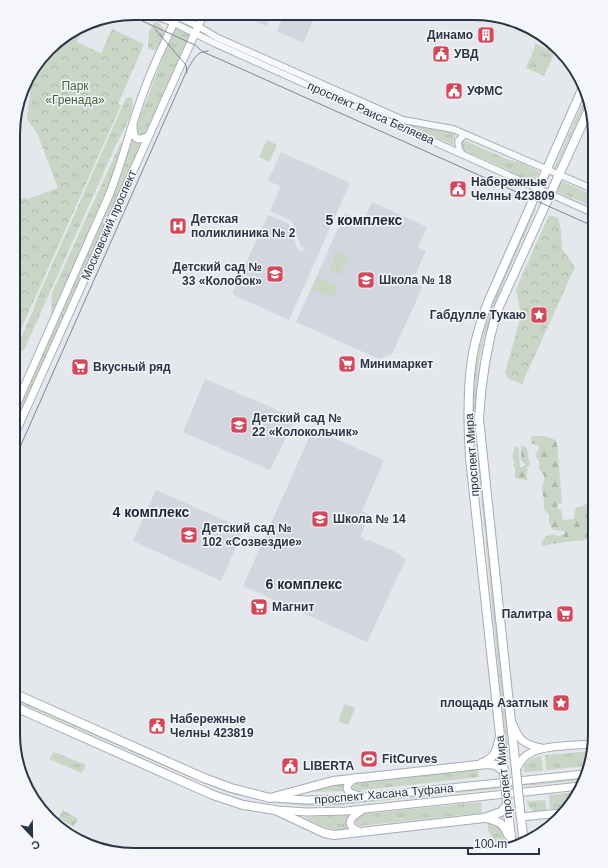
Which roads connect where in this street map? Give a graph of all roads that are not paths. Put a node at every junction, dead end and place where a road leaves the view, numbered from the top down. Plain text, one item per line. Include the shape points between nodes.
1 (175, 20) edge
2 (180, 20) edge
3 (201, 20) edge
4 (197, 30) junction
5 (580, 93) edge
6 (586, 115) edge
7 (133, 121) junction
8 (148, 136) junction
9 (471, 136) junction
10 (462, 154) junction
11 (546, 169) junction
12 (560, 174) junction
13 (588, 187) edge
14 (538, 188) junction
15 (551, 194) junction
16 (588, 211) edge
17 (20, 396) edge
18 (20, 423) edge
19 (20, 696) edge
20 (20, 709) edge
21 (511, 721) junction
22 (500, 736) junction
23 (588, 745) edge
24 (543, 749) junction
25 (479, 765) junction
26 (516, 770) junction
27 (504, 772) junction
28 (581, 774) edge
29 (355, 778) junction
30 (575, 787) edge
31 (270, 798) junction
32 (364, 798) junction
33 (507, 803) junction
34 (365, 809) junction
35 (275, 810) junction
36 (555, 814) edge
37 (521, 817) junction
38 (484, 818) junction
39 (362, 832) junction
40 (523, 837) edge
41 (511, 842) edge
42 (512, 842) edge

1 - 7 main road, Московский проспект
2 - 4 street, проспект Раиса Беляева
3 - 4 main road, Московский проспект
4 - 8 main road, Московский проспект
4 - 9 street, проспект Раиса Беляева via 403,120 453,129
4 - 10 street, проспект Раиса Беляева via 214,43
5 - 11 main road, проспект Мира
6 - 12 main road, проспект Мира
7 - 8 main road via 134,136 140,139
7 - 17 main road, Московский проспект via 110,192
8 - 18 main road, Московский проспект
9 - 10 street via 464,135 458,141 458,149
9 - 11 street, проспект Раиса Беляева
10 - 14 street, проспект Раиса Беляева
11 - 12 street, проспект Раиса Беляева
11 - 14 main road, проспект Мира
12 - 13 street, проспект Раиса Беляева
12 - 15 main road, проспект Мира
14 - 15 street, проспект Раиса Беляева
14 - 22 main road, проспект Мира via 480,326 472,359 468,414 470,458
15 - 16 street, проспект Раиса Беляева
15 - 21 main road, проспект Мира via 497,312 484,360 480,398 480,427
19 - 31 main road, проспект Хасана Туфана via 204,778
20 - 35 main road, проспект Хасана Туфана via 213,795 243,805
21 - 24 main road via 522,741
21 - 26 main road, проспект Мира
22 - 25 main road via 494,754
22 - 27 main road, проспект Мира
23 - 24 main road
24 - 26 main road via 526,755
25 - 27 main road via 496,766
25 - 29 main road
26 - 37 main road, проспект Мира, bridge
27 - 33 main road, проспект Мира, bridge
28 - 32 main road, проспект Хасана Туфана
29 - 31 main road via 333,780
29 - 32 main road via 348,784 347,789 350,793
30 - 34 main road, проспект Хасана Туфана
31 - 32 main road, проспект Хасана Туфана
33 - 38 main road via 501,812
33 - 42 main road, проспект Мира
34 - 35 main road, проспект Хасана Туфана via 307,812
34 - 39 main road via 353,815 350,820 353,829
35 - 39 main road via 324,833 334,835
36 - 37 main road
37 - 40 main road, проспект Мира
38 - 39 main road
38 - 41 main road via 504,825

